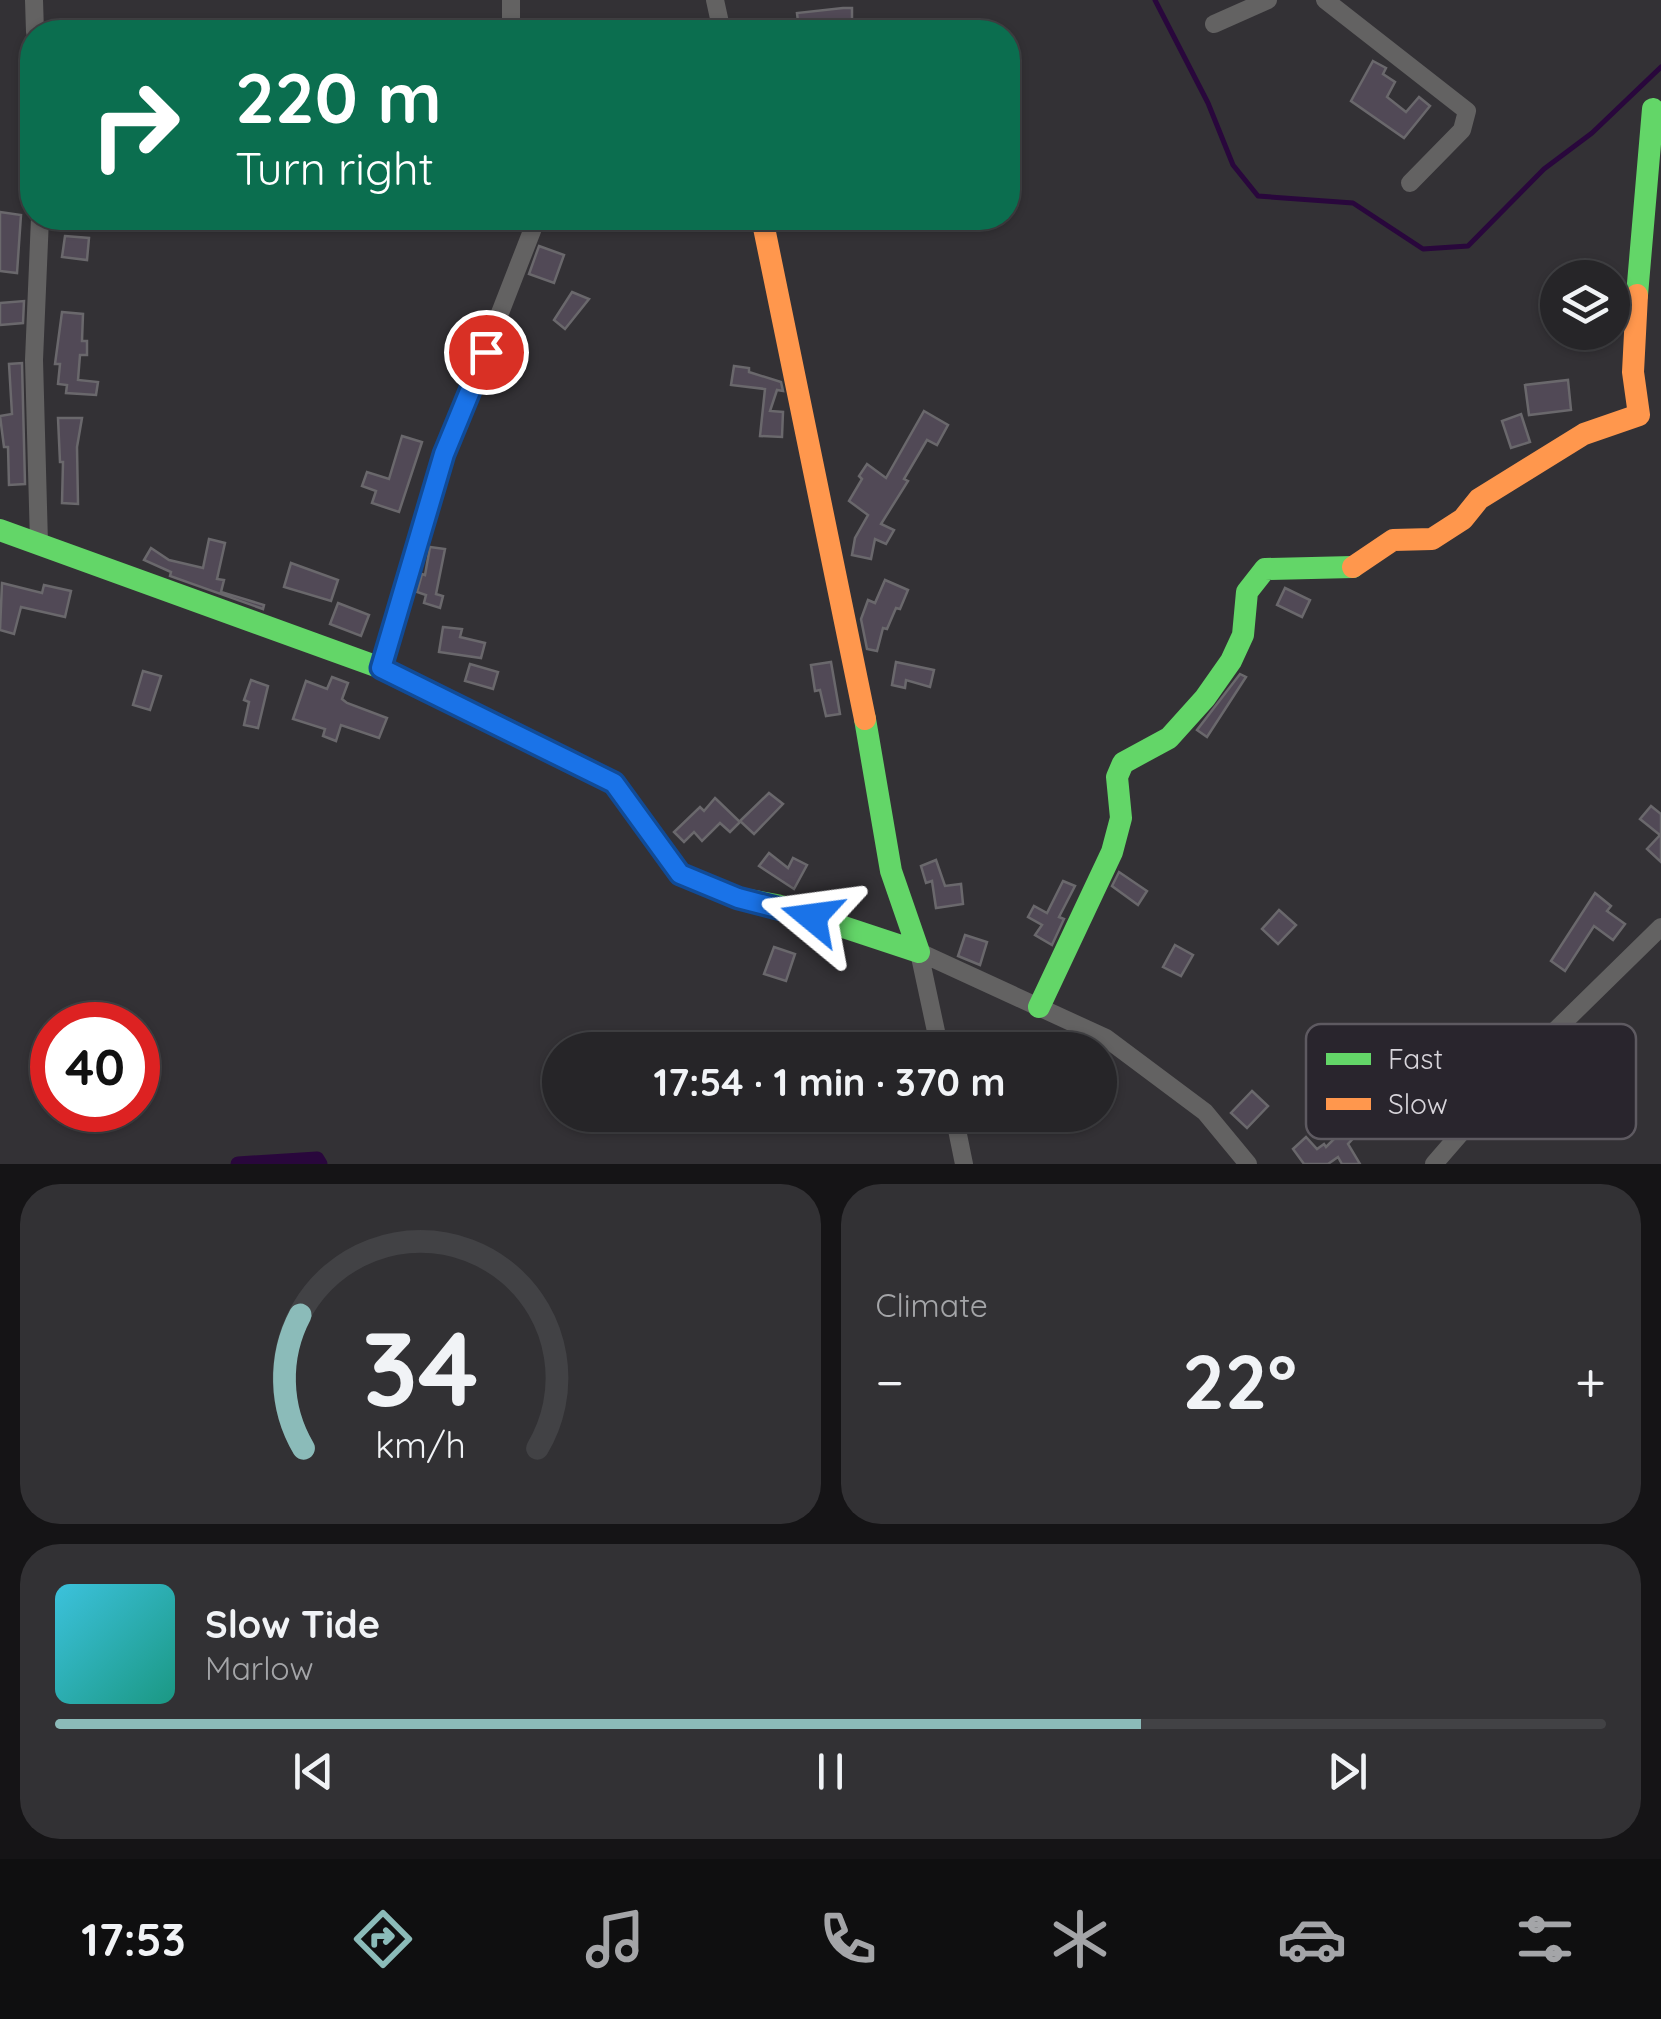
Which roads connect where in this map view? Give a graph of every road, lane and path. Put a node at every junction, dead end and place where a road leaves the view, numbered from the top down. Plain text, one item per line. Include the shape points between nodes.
1 (1268, 0) edge
2 (1326, 0) edge
3 (1214, 24) dead end
4 (1653, 109) dead end
5 (1410, 183) dead end
6 (39, 230) edge
7 (533, 230) edge
8 (765, 230) edge
9 (0, 530) edge
10 (39, 543) junction
11 (381, 668) junction
12 (1661, 927) edge
13 (920, 952) junction
14 (1039, 1008) junction
15 (1562, 1024) edge
16 (936, 1032) edge
17 (957, 1132) edge
18 (1456, 1139) edge
19 (964, 1164) edge
20 (1248, 1164) edge
21 (1434, 1164) edge

1 - 3 street
2 - 5 street via 1466,111 1462,130
4 - 14 street via 1637,285 1638,415 1584,434 1480,499 1432,540 1394,540 1355,567 1265,570 1248,592 1243,635 1231,661 1205,698 1169,738 1123,763 1112,852
6 - 10 street via 34,360
7 - 11 street via 444,454
8 - 13 street via 860,682 891,871
9 - 10 street
10 - 11 street
11 - 13 street via 614,783 680,874
12 - 15 street
13 - 14 street
13 - 16 street
14 - 20 street via 1106,1038 1148,1069 1205,1112
17 - 19 street
18 - 21 street

